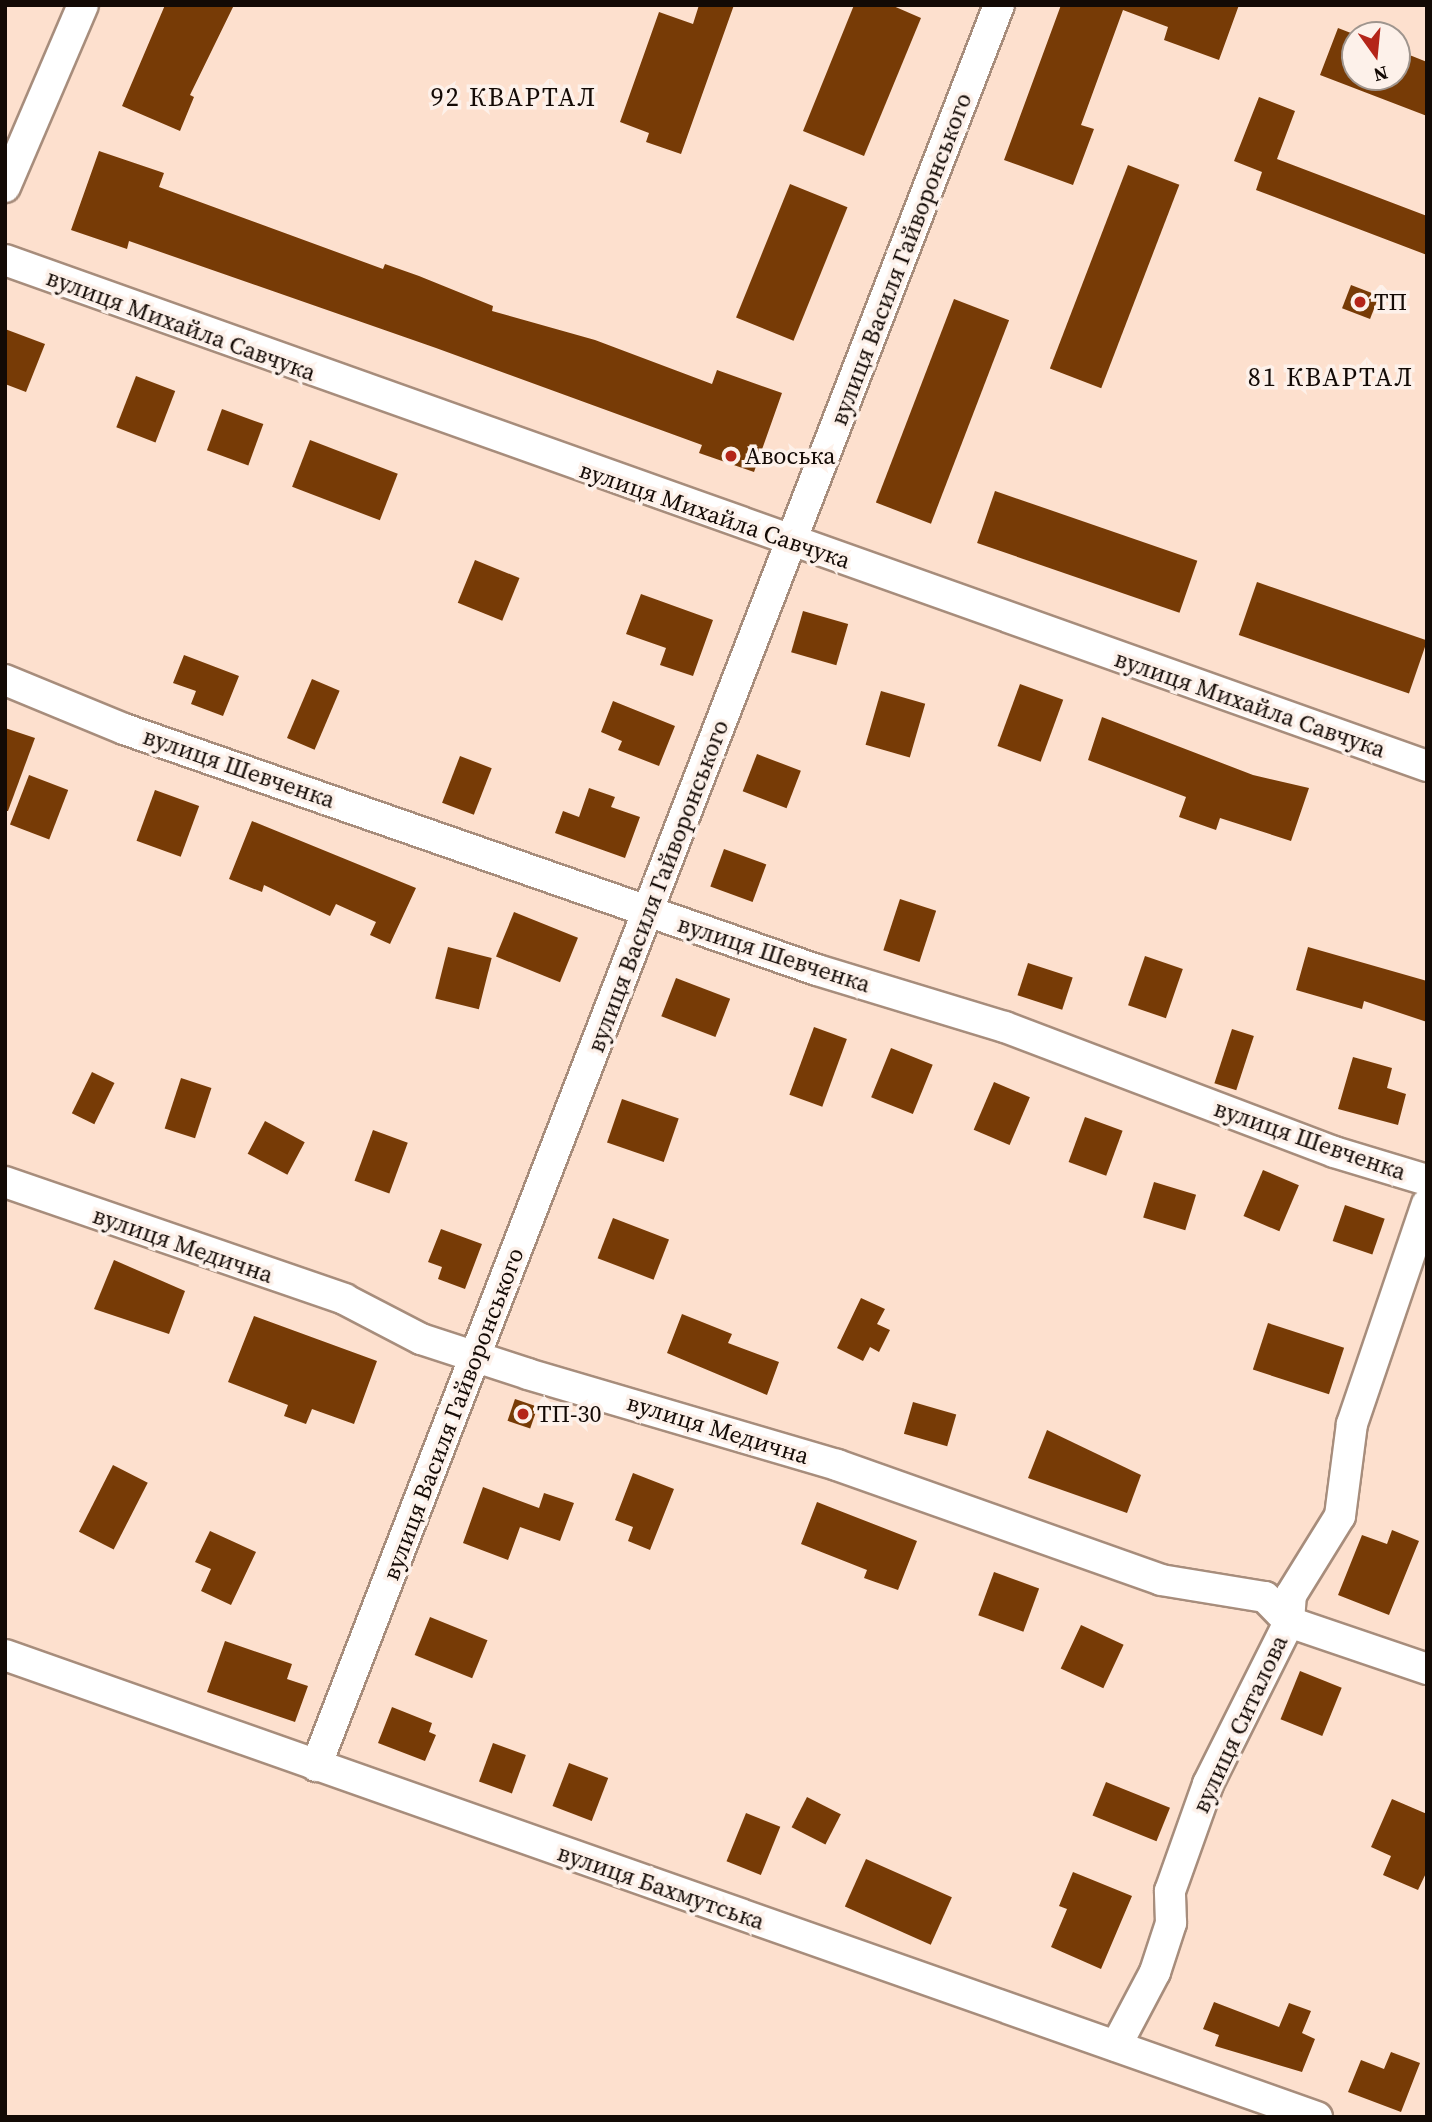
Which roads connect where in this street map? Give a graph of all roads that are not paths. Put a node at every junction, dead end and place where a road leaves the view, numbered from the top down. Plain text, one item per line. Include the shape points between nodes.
1 (82, 5) edge
2 (999, 5) edge
3 (5, 187) edge
4 (5, 260) edge
5 (791, 542) junction
6 (5, 680) edge
7 (1427, 766) edge
8 (648, 913) junction
9 (1427, 1180) edge
10 (5, 1182) edge
11 (1427, 1204) edge
12 (476, 1355) junction
13 (1289, 1622) junction
14 (5, 1656) edge
15 (1427, 1669) edge
16 (316, 1766) junction
17 (1116, 2046) junction
18 (1317, 2117) edge

1 - 3 street
2 - 5 street, вулиця Василя Гайворонського
4 - 5 street, вулиця Михайла Савчука
5 - 7 street, вулиця Михайла Савчука
5 - 8 street, вулиця Василя Гайворонського
6 - 8 street, вулиця Шевченка via 124,729
8 - 9 street, вулиця Шевченка via 1005,1027 1334,1152
8 - 12 street, вулиця Василя Гайворонського
10 - 12 street, вулиця Медична via 344,1299 421,1339
11 - 13 street, вулиця Ситалова via 1352,1424 1340,1516 1291,1595
12 - 13 street, вулиця Медична via 837,1465 1161,1580 1265,1597
12 - 16 street, вулиця Василя Гайворонського
13 - 15 street, вулиця Медична
13 - 17 street, вулиця Ситалова via 1208,1784 1170,1891 1171,1923 1155,1972
14 - 16 street, вулиця Бахмутська
16 - 17 street, вулиця Бахмутська
17 - 18 street, вулиця Бахмутська

